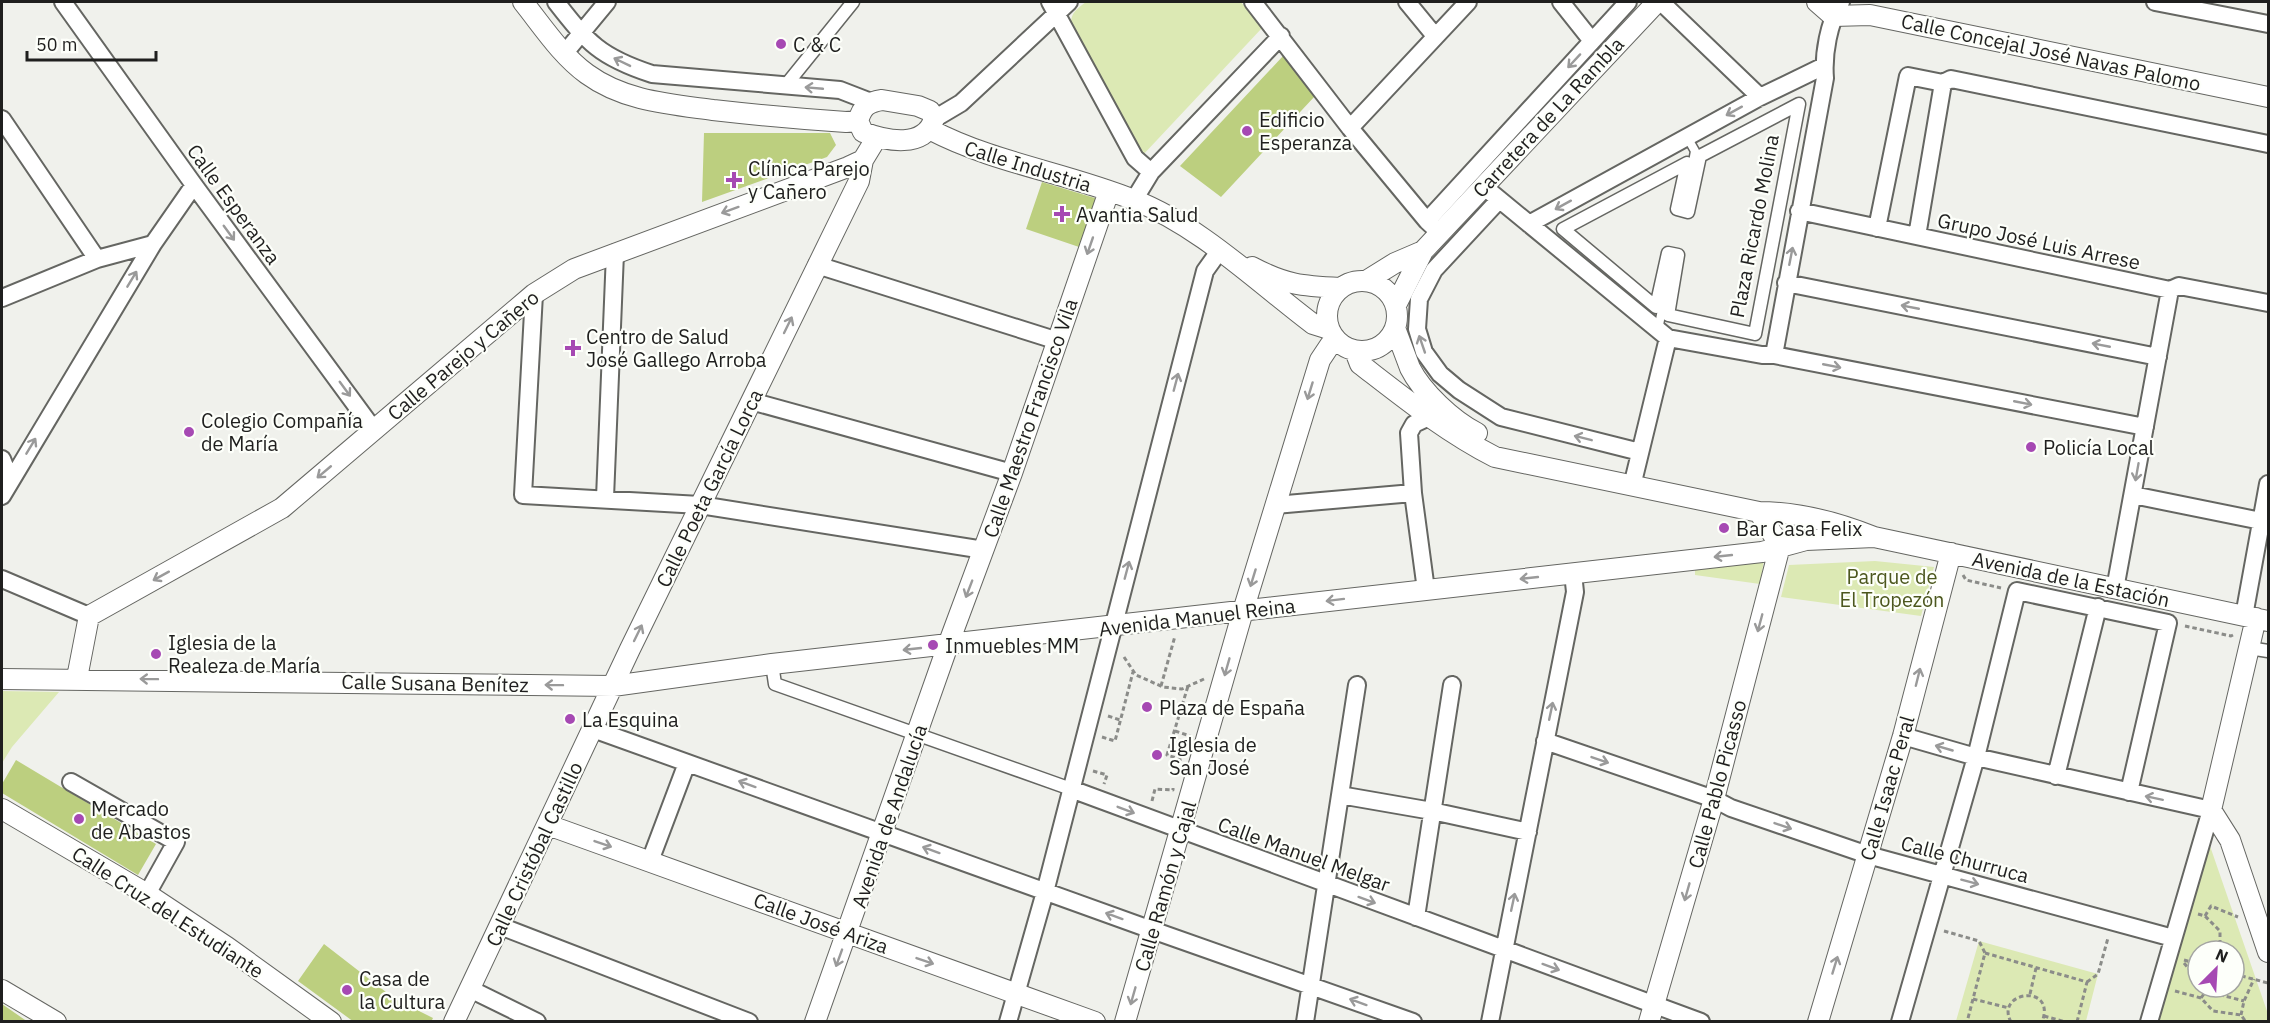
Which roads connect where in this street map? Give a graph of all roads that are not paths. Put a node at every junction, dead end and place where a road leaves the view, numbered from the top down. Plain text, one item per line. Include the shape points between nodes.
1 (63, 2) edge
2 (523, 2) edge
3 (556, 2) edge
4 (607, 2) edge
5 (853, 2) edge
6 (1253, 2) edge
7 (1407, 2) edge
8 (1468, 2) edge
9 (1561, 2) edge
10 (1628, 2) edge
11 (1659, 2) edge
12 (1817, 2) edge
13 (2155, 2) edge
14 (2175, 3) edge
15 (1058, 5) edge
16 (1837, 9) edge
17 (2268, 24) edge
18 (581, 34) junction
19 (1281, 36) junction
20 (1435, 36) junction
21 (1592, 41) junction
22 (564, 54) junction
23 (1824, 66) junction
24 (1943, 83) junction
25 (786, 86) junction
26 (1760, 97) junction
27 (2268, 97) edge
28 (871, 102) junction
29 (1799, 104) joint
30 (2, 119) edge
31 (858, 121) junction
32 (932, 125) junction
33 (1350, 128) junction
34 (877, 137) junction
35 (1687, 137) junction
36 (2268, 144) edge
37 (863, 160) junction
38 (1151, 172) junction
39 (194, 186) junction
40 (1484, 186) junction
41 (1109, 191) junction
42 (1134, 200) junction
43 (1499, 200) junction
44 (1684, 208) dead end
45 (1799, 211) junction
46 (1529, 224) junction
47 (1433, 227) junction
48 (1877, 228) junction
49 (1917, 236) junction
50 (153, 244) junction
51 (1220, 250) junction
52 (1423, 251) junction
53 (615, 253) junction
54 (1673, 258) dead end
55 (97, 259) junction
56 (817, 265) junction
57 (1366, 281) junction
58 (1786, 283) junction
59 (1340, 288) junction
60 (2170, 290) junction
61 (534, 294) junction
62 (2, 298) edge
63 (2268, 303) edge
64 (1396, 305) junction
65 (1395, 328) junction
66 (1331, 334) junction
67 (1663, 334) junction
68 (1058, 341) junction
69 (1355, 351) junction
70 (1774, 355) junction
71 (2158, 357) junction
72 (751, 401) junction
73 (1429, 417) junction
74 (2145, 427) junction
75 (375, 430) junction
76 (1640, 452) junction
77 (2, 459) edge
78 (1540, 465) junction
79 (1012, 473) junction
80 (10, 479) junction
81 (2268, 484) edge
82 (1632, 486) junction
83 (1413, 493) junction
84 (2133, 495) junction
85 (2, 496) edge
86 (605, 498) junction
87 (700, 505) junction
88 (1275, 505) junction
89 (1759, 512) junction
90 (2261, 521) junction
91 (1874, 537) junction
92 (1780, 546) junction
93 (984, 550) junction
94 (1951, 553) junction
95 (1573, 573) junction
96 (2, 579) edge
97 (2115, 589) junction
98 (1426, 590) junction
99 (2098, 608) junction
100 (1243, 611) junction
101 (89, 616) junction
102 (2256, 618) edge
103 (1112, 627) junction
104 (948, 645) junction
105 (2259, 649) edge
106 (772, 664) junction
107 (77, 678) junction
108 (2, 679) edge
109 (1357, 685) dead end
110 (613, 686) junction
111 (1452, 686) dead end
112 (593, 729) junction
113 (917, 736) junction
114 (1903, 736) junction
115 (1545, 741) junction
116 (1976, 757) junction
117 (687, 763) junction
118 (2056, 776) junction
119 (71, 782) dead end
120 (1071, 789) junction
121 (2129, 792) junction
122 (1340, 795) junction
123 (1714, 799) junction
124 (2, 809) edge
125 (1432, 810) junction
126 (2211, 810) junction
127 (548, 825) junction
128 (1181, 830) junction
129 (883, 832) junction
130 (1528, 832) junction
131 (1868, 855) junction
132 (650, 861) junction
133 (1942, 875) junction
134 (1326, 885) junction
135 (1045, 891) junction
136 (147, 894) junction
137 (1416, 917) junction
138 (500, 926) junction
139 (1152, 930) junction
140 (848, 933) junction
141 (2173, 938) junction
142 (1503, 950) junction
143 (2268, 952) edge
144 (1311, 985) junction
145 (470, 989) junction
146 (2, 990) edge
147 (1015, 992) junction
148 (1652, 1013) edge
149 (56, 1022) edge
150 (331, 1022) edge
151 (454, 1022) edge
152 (537, 1022) edge
153 (749, 1022) edge
154 (815, 1022) edge
155 (1008, 1022) edge
156 (1095, 1022) edge
157 (1125, 1022) edge
158 (1305, 1022) edge
159 (1413, 1022) edge
160 (1490, 1022) edge
161 (1701, 1022) edge
162 (1818, 1022) edge
163 (1900, 1022) edge
164 (2149, 1022) edge

1 - 39 street, Calle Esperanza
2 - 22 street
3 - 18 street
4 - 18 street
5 - 25 street
6 - 19 street
7 - 20 street
8 - 20 street
9 - 21 street
10 - 21 street, Carretera de La Rambla
11 - 26 street
11 - 40 street, Carretera de La Rambla
12 - 16 street
13 - 14 street
14 - 17 street
15 - 32 street via 961,103
15 - 38 street via 1135,158
16 - 23 street
16 - 27 street, Calle Concejal José Navas Palomo
18 - 22 street
25 -> 18 street via 652,74 594,47
19 - 33 street
19 - 38 street
20 - 33 street
21 -> 47 street, Carretera de La Rambla
22 - 31 street via 587,74 649,102 757,115
23 - 26 street
23 - 45 street via 1825,78
24 - 36 street via 1951,79
24 - 48 street via 1908,76
24 - 49 street
28 -> 25 street via 840,90
26 -> 35 street
28 - 31 street via 861,109
28 - 32 street, Calle Industria via 918,106 930,111
29 - 29 street, Plaza Ricardo Molina via 1700,156 1688,212 1677,210 1687,163 1563,229 1656,308 1668,253 1678,255 1668,315 1755,334
30 - 55 street
31 - 34 street via 863,132
32 - 34 street via 919,138
32 - 41 street, Calle Industria via 955,143
33 - 47 street
34 - 37 street, Calle Poeta García Lorca
35 - 44 lane via 1695,151
35 -> 46 street
37 -> 53 street, Calle Parejo y Cañero
37 - 56 street, Calle Poeta García Lorca via 859,181
38 - 42 street
39 - 50 street
39 -> 75 street, Calle Esperanza
40 - 43 street
40 - 47 street, Carretera de La Rambla
41 - 42 street, Calle Industria
41 -> 68 street, Calle Maestro Francisco Vila
42 - 51 street, Calle Industria via 1167,215
43 - 46 street
76 -> 43 street via 1501,417 1440,374 1424,352 1417,329 1419,299 1434,270
45 - 48 street, Grupo José Luis Arrese
58 -> 45 street
46 - 67 street
47 - 52 street, Carretera de La Rambla
48 - 49 street, Grupo José Luis Arrese
49 - 60 street, Grupo José Luis Arrese
50 - 55 street
80 -> 50 street
51 - 59 street, Calle Industria via 1271,277 1299,286
51 - 66 street, Calle Industria
103 -> 51 street via 1205,271
52 - 57 street, Carretera de La Rambla
52 - 64 street, Carretera de La Rambla
53 - 61 street, Calle Parejo y Cañero via 574,269
53 - 86 street
54 - 67 lane
55 - 62 street
56 - 68 street
72 -> 56 street, Calle Poeta García Lorca
57 - 59 street
57 - 64 street via 1384,289
58 - 70 street
71 -> 58 street
59 - 66 street via 1329,302 1326,320
60 - 63 street, Grupo José Luis Arrese via 2179,286
60 - 71 street
61 - 75 street, Calle Parejo y Cañero
61 - 86 street via 523,495
64 - 65 street
65 - 69 street via 1384,344 1365,352
65 - 78 street via 1411,370 1436,402 1468,429
66 - 69 street
66 -> 88 street, Calle Ramón y Cajal
67 - 70 street
67 - 76 street
68 - 79 street, Calle Maestro Francisco Vila
69 - 73 street via 1360,364
70 -> 74 street
71 - 74 street
72 - 79 street
72 - 87 street, Calle Poeta García Lorca
73 - 78 street via 1495,457
73 - 83 street via 1414,424 1409,433
74 -> 84 street
75 -> 101 street, Calle Parejo y Cañero via 282,508
76 - 82 street
77 - 80 street
78 - 82 street
79 - 93 street, Calle Maestro Francisco Vila
80 - 85 street
81 - 90 street
82 - 89 street, Avenida de la Estación
83 - 88 street
83 - 98 street
84 - 90 street
84 - 97 street
86 - 87 street
87 - 93 street
110 -> 87 street, Calle Poeta García Lorca
88 -> 100 street, Calle Ramón y Cajal
89 - 91 street, Avenida de la Estación via 1850,527
89 - 92 street
90 - 102 street
91 - 92 street, Avenida de la Estación via 1806,540
91 - 94 street, Avenida de la Estación
92 -> 95 street, Avenida Manuel Reina via 1762,552
92 -> 123 street, Calle Pablo Picasso
93 -> 104 street, Calle Maestro Francisco Vila
94 - 97 street, Avenida de la Estación
114 -> 94 street, Calle Isaac Peral
95 -> 98 street, Avenida Manuel Reina
115 -> 95 street via 1575,592
96 - 101 street
97 - 102 street, Avenida de la Estación
98 -> 100 street, Avenida Manuel Reina
99 - 116 street via 2017,591
99 - 118 street
99 - 121 street via 2168,623
100 - 103 street, Avenida Manuel Reina
100 -> 128 street, Calle Ramón y Cajal
101 - 107 street
102 - 105 street
103 - 104 street, Avenida Manuel Reina
103 - 120 street
104 -> 106 street, Avenida Manuel Reina
104 - 113 street, Avenida de Andalucía
105 - 126 street
106 - 110 street, Avenida Manuel Reina
106 - 113 street, Calle Manuel Melgar via 775,684
107 - 108 street, Calle Susana Benítez
110 -> 107 street, Calle Susana Benítez
109 - 122 street
110 - 112 street, Calle Cristóbal Castillo
111 - 125 street
112 - 117 street
112 - 127 street, Calle Cristóbal Castillo
113 - 120 street, Calle Manuel Melgar
113 - 129 street, Avenida de Andalucía
116 -> 114 street
114 - 131 street, Calle Isaac Peral
115 -> 123 street, Calle Churruca
115 - 130 street
116 - 118 street
116 - 133 street
129 -> 117 street
117 - 132 street
118 - 121 street
119 - 136 street via 176,842
120 -> 128 street, Calle Manuel Melgar
120 - 135 street
126 -> 121 street
122 - 125 street
122 - 134 street
123 -> 131 street, Calle Churruca
123 -> 148 street, Calle Pablo Picasso
124 - 136 street, Calle Cruz del Estudiante
125 - 130 street
125 - 137 street
126 - 141 street
126 - 143 street via 2230,840
127 -> 132 street, Calle José Ariza
127 - 138 street, Calle Cristóbal Castillo
128 - 134 street, Calle Manuel Melgar
128 - 139 street, Calle Ramón y Cajal
135 -> 129 street
129 - 140 street, Avenida de Andalucía
142 -> 130 street
131 - 133 street, Calle Churruca
162 -> 131 street, Calle Isaac Peral
132 - 140 street, Calle José Ariza
133 -> 141 street, Calle Churruca
133 - 163 street
134 -> 137 street, Calle Manuel Melgar
134 - 144 street
139 -> 135 street
135 - 147 street
136 - 150 street, Calle Cruz del Estudiante
137 - 142 street, Calle Manuel Melgar
138 - 145 street, Calle Cristóbal Castillo
138 - 153 street
139 - 144 street
139 -> 157 street, Calle Ramón y Cajal
140 -> 147 street, Calle José Ariza
140 -> 154 street, Avenida de Andalucía
141 - 164 street
142 -> 148 street, Calle Manuel Melgar
142 - 160 street
144 - 158 street
159 -> 144 street
145 - 151 street, Calle Cristóbal Castillo
145 - 152 street
146 - 149 street
147 - 155 street
147 - 156 street, Calle José Ariza
148 - 161 street, Calle Manuel Melgar

